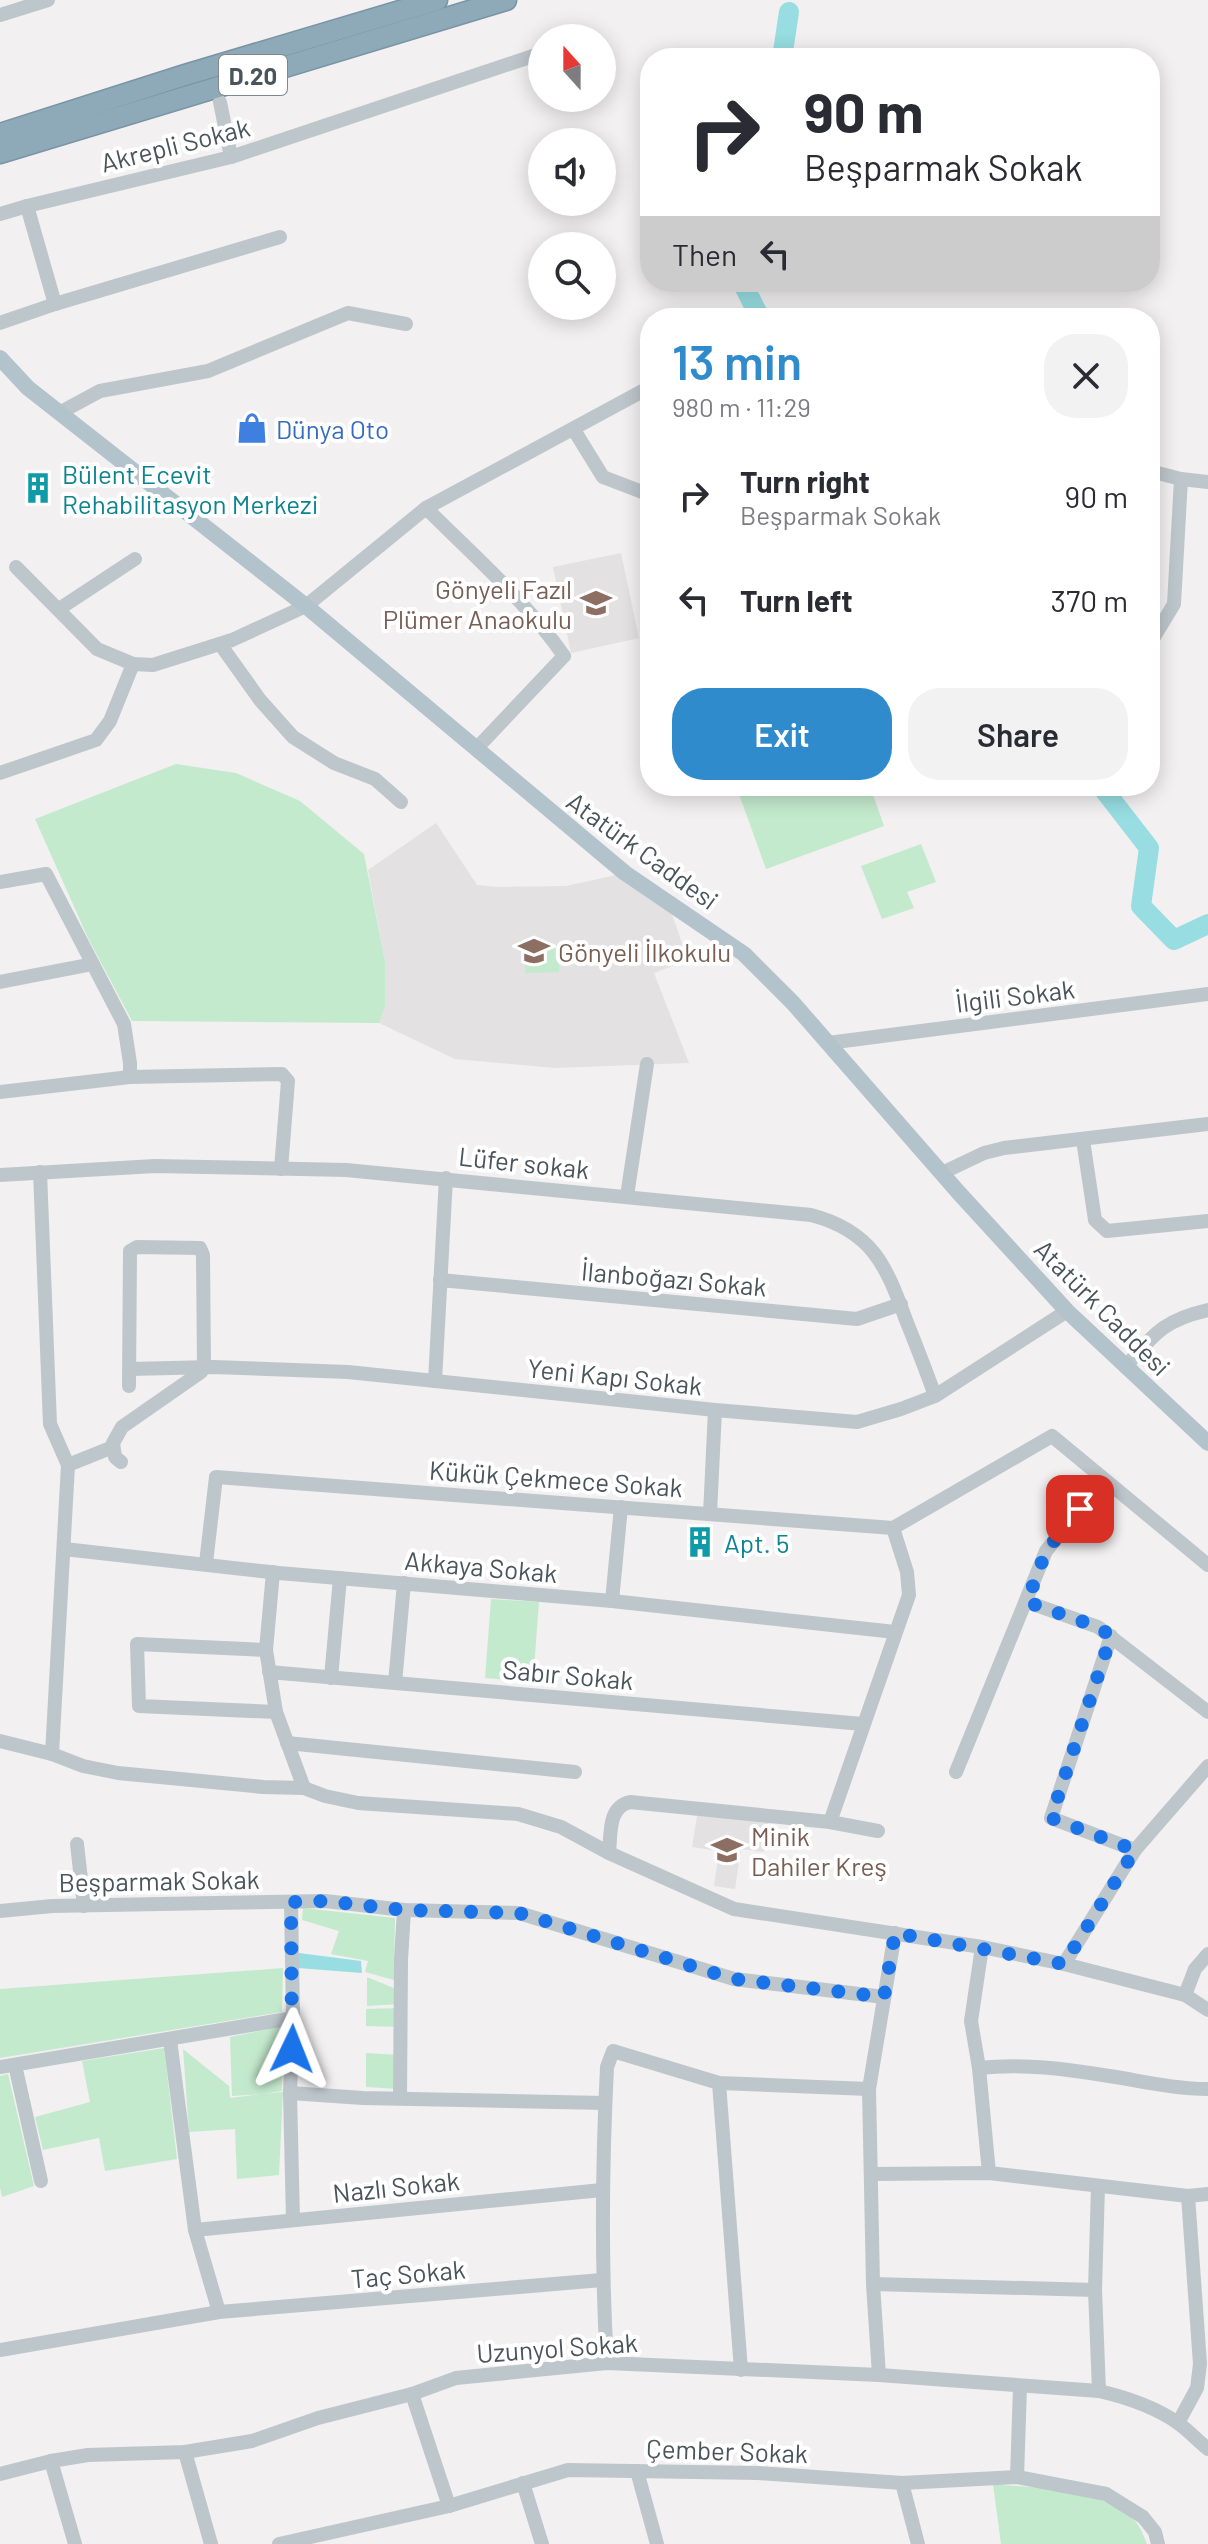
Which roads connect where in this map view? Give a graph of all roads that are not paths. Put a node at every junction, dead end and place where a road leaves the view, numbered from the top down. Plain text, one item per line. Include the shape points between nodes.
1 (48, 0) edge
2 (437, 0) edge
3 (506, 0) edge
4 (0, 15) edge
5 (528, 58) edge
6 (220, 102) dead end
7 (0, 134) edge
8 (0, 153) edge
9 (231, 157) junction
10 (27, 206) junction
11 (0, 214) edge
12 (280, 237) dead end
13 (55, 304) junction
14 (0, 323) edge
15 (406, 324) dead end
16 (0, 358) edge
17 (0, 378) edge
18 (28, 388) junction
19 (640, 393) edge
20 (61, 412) junction
21 (574, 430) junction
22 (1160, 474) edge
23 (1181, 479) junction
24 (1208, 482) edge
25 (640, 491) edge
26 (426, 508) junction
27 (135, 559) dead end
28 (16, 567) dead end
29 (306, 606) junction
30 (59, 609) junction
31 (1160, 627) edge
32 (220, 644) junction
33 (133, 664) junction
34 (476, 749) junction
35 (0, 773) edge
36 (401, 802) dead end
37 (0, 882) edge
38 (93, 964) junction
39 (0, 982) edge
40 (1208, 994) edge
41 (828, 1043) junction
42 (647, 1064) dead end
43 (130, 1077) junction
44 (0, 1092) edge
45 (1208, 1124) edge
46 (1083, 1140) junction
47 (281, 1169) junction
48 (40, 1172) junction
49 (942, 1173) junction
50 (0, 1175) edge
51 (446, 1178) junction
52 (627, 1196) junction
53 (1208, 1221) edge
54 (440, 1280) junction
55 (901, 1304) junction
56 (1208, 1310) edge
57 (1067, 1311) junction
58 (1127, 1365) junction
59 (204, 1367) junction
60 (130, 1369) junction
61 (435, 1381) junction
62 (129, 1386) dead end
63 (935, 1396) junction
64 (715, 1410) junction
65 (1208, 1443) edge
66 (113, 1447) junction
67 (121, 1462) dead end
68 (68, 1465) junction
69 (1111, 1486) junction
70 (621, 1507) junction
71 (710, 1514) junction
72 (893, 1528) junction
73 (64, 1549) junction
74 (206, 1563) junction
75 (1208, 1565) edge
76 (273, 1572) junction
77 (340, 1578) junction
78 (404, 1583) junction
79 (612, 1601) junction
80 (1027, 1602) junction
81 (895, 1632) junction
82 (1111, 1636) junction
83 (266, 1650) junction
84 (269, 1672) junction
85 (331, 1678) junction
86 (395, 1683) junction
87 (276, 1712) junction
88 (1208, 1712) edge
89 (863, 1724) junction
90 (0, 1741) edge
91 (287, 1743) junction
92 (52, 1754) junction
93 (1208, 1766) edge
94 (575, 1772) dead end
95 (956, 1772) dead end
96 (304, 1788) junction
97 (830, 1822) junction
98 (878, 1831) dead end
99 (77, 1844) dead end
100 (1135, 1850) junction
101 (609, 1853) junction
102 (291, 1902) junction
103 (84, 1906) junction
104 (404, 1910) junction
105 (0, 1911) edge
106 (895, 1933) junction
107 (982, 1947) junction
108 (1208, 1954) edge
109 (1064, 1964) junction
110 (1185, 1995) junction
111 (884, 1997) junction
112 (1208, 2010) edge
113 (293, 2018) junction
114 (170, 2040) junction
115 (8, 2066) edge
116 (979, 2068) junction
117 (719, 2083) junction
118 (869, 2089) junction
119 (1208, 2089) edge
120 (290, 2093) junction
121 (400, 2098) junction
122 (605, 2103) junction
123 (989, 2173) junction
124 (872, 2174) junction
125 (41, 2181) dead end
126 (1098, 2186) junction
127 (602, 2190) junction
128 (1208, 2194) edge
129 (1188, 2196) junction
130 (293, 2220) junction
131 (195, 2230) junction
132 (602, 2280) junction
133 (873, 2284) junction
134 (1202, 2288) edge
135 (1095, 2290) junction
136 (219, 2312) junction
137 (0, 2350) edge
138 (607, 2363) junction
139 (741, 2370) junction
140 (879, 2375) junction
141 (1020, 2387) junction
142 (1099, 2391) junction
143 (412, 2394) junction
144 (1178, 2423) junction
145 (1208, 2449) edge
146 (185, 2452) junction
147 (51, 2461) junction
148 (637, 2471) junction
149 (0, 2474) edge
150 (1017, 2477) junction
151 (523, 2483) junction
152 (902, 2483) junction
153 (449, 2506) junction
154 (75, 2544) edge
155 (211, 2544) edge
156 (279, 2544) edge
157 (542, 2544) edge
158 (657, 2544) edge
159 (918, 2544) edge
160 (1158, 2544) edge

1 - 4 street
2 - 7 highway, D.20
3 - 8 highway, D.20
5 - 9 street, Akrepli Sokak
6 - 9 street
9 - 10 street, Akrepli Sokak
10 - 11 street, Akrepli Sokak
10 - 13 street
12 - 13 street
13 - 14 street
15 - 20 street via 348,313 208,371 100,391
16 - 18 main road, Atatürk Caddesi
17 - 18 main road, Atatürk Caddesi
18 - 20 main road, Atatürk Caddesi
19 - 21 street
20 - 29 main road, Atatürk Caddesi
21 - 25 street via 603,477
21 - 26 street
22 - 23 street
23 - 24 street
23 - 31 street via 1174,604
26 - 29 street
26 - 34 street via 500,581 564,656
27 - 30 street
28 - 30 street
29 - 32 street
29 - 34 main road, Atatürk Caddesi
30 - 33 street via 97,649
32 - 33 street via 153,665
32 - 36 street via 293,737 334,763 375,779
33 - 35 street via 110,721 96,740
34 - 41 main road, Atatürk Caddesi via 625,873 744,954
37 - 38 street via 46,874
38 - 39 street
38 - 43 street via 124,1024
40 - 41 street, İlgili Sokak
41 - 49 main road, Atatürk Caddesi
42 - 52 street
43 - 44 street
43 - 47 street via 282,1074 288,1081
45 - 46 street
46 - 49 street via 994,1150
46 - 53 street via 1095,1220 1107,1231
47 - 48 street, Lüfer sokak via 155,1166
47 - 51 street, Lüfer sokak
48 - 50 street, Lüfer sokak
48 - 68 street via 50,1424
49 - 57 main road, Atatürk Caddesi
51 - 52 street, Lüfer sokak
51 - 54 street
52 - 55 street, Lüfer sokak via 832,1220 881,1260
54 - 55 street, İlanboğazı Sokak via 857,1319
54 - 61 street
55 - 63 street, Lüfer sokak
56 - 58 street via 1159,1329
57 - 58 main road, Atatürk Caddesi
57 - 63 street, Yeni Kapı Sokak
58 - 65 main road, Atatürk Caddesi
59 - 60 street, Yeni Kapı Sokak
59 - 60 street via 200,1248 137,1247 130,1251
59 - 61 street, Yeni Kapı Sokak
59 - 66 street via 122,1427
60 - 62 street
61 - 64 street, Yeni Kapı Sokak
63 - 64 street, Yeni Kapı Sokak via 857,1422
64 - 71 street
66 - 67 street
66 - 68 street
68 - 73 street
69 - 72 street via 1052,1436
69 - 75 street
69 - 80 street via 1080,1509 1046,1551
70 - 71 street, Kükük Çekmece Sokak
70 - 74 street, Kükük Çekmece Sokak via 216,1477
70 - 79 street
71 - 72 street, Kükük Çekmece Sokak
72 - 81 street via 909,1595
73 - 74 street, Akkaya Sokak
73 - 92 street
74 - 76 street, Akkaya Sokak
76 - 77 street, Akkaya Sokak
76 - 83 street
77 - 78 street, Akkaya Sokak
77 - 85 street
78 - 79 street, Akkaya Sokak
78 - 86 street
79 - 81 street, Akkaya Sokak
80 - 82 street
80 - 95 street
81 - 89 street
82 - 88 street
82 - 100 street via 1051,1818
83 - 84 street
83 - 87 street via 137,1644 139,1706
84 - 85 street, Sabır Sokak
84 - 87 street
85 - 86 street, Sabır Sokak
86 - 89 street, Sabır Sokak
87 - 91 street
89 - 97 street
90 - 92 street
91 - 94 street
91 - 96 street
92 - 96 street via 118,1773
93 - 100 street
96 - 101 street via 358,1803 518,1814 561,1827
97 - 98 street
97 - 101 street via 630,1802 614,1811
99 - 103 street
100 - 109 street
101 - 106 street via 734,1909
102 - 103 street, Beşparmak Sokak
102 - 104 street, Beşparmak Sokak
102 - 113 street
103 - 105 street, Beşparmak Sokak
104 - 111 street, Beşparmak Sokak via 519,1913 734,1979
104 - 121 street
106 - 107 street
106 - 111 street
107 - 109 street
107 - 116 street via 971,2021
108 - 110 street
109 - 110 street
110 - 112 street
111 - 118 street
113 - 114 street
113 - 120 street
114 - 115 street
114 - 131 street
115 - 125 street
116 - 119 street via 1009,2065
116 - 123 street
117 - 118 street
117 - 122 street via 613,2051
117 - 139 street
118 - 124 street
120 - 121 street
120 - 130 street
121 - 122 street
122 - 127 street
123 - 124 street
123 - 126 street
124 - 133 street
126 - 129 street
126 - 135 street
127 - 130 street, Nazlı Sokak
127 - 132 street
128 - 129 street
129 - 134 street
130 - 131 street, Nazlı Sokak
131 - 136 street
132 - 136 street, Taç Sokak
132 - 138 street
133 - 135 street
133 - 140 street
134 - 144 street via 1197,2388
135 - 142 street
136 - 137 street, Taç Sokak
138 - 139 street, Uzunyol Sokak
138 - 143 street, Uzunyol Sokak via 456,2378
139 - 140 street, Uzunyol Sokak
140 - 141 street, Uzunyol Sokak
141 - 142 street, Uzunyol Sokak
141 - 150 street
142 - 144 street, Uzunyol Sokak
143 - 146 street, Uzunyol Sokak via 252,2441
143 - 153 street
144 - 145 street, Uzunyol Sokak
146 - 147 street, Uzunyol Sokak
146 - 155 street
147 - 149 street, Uzunyol Sokak
147 - 154 street
148 - 151 street, Çember Sokak via 568,2470
148 - 152 street, Çember Sokak
148 - 158 street
150 - 152 street, Çember Sokak
150 - 160 street, Çember Sokak via 1106,2494 1143,2517
151 - 153 street, Çember Sokak
151 - 157 street
152 - 159 street
153 - 156 street, Çember Sokak

